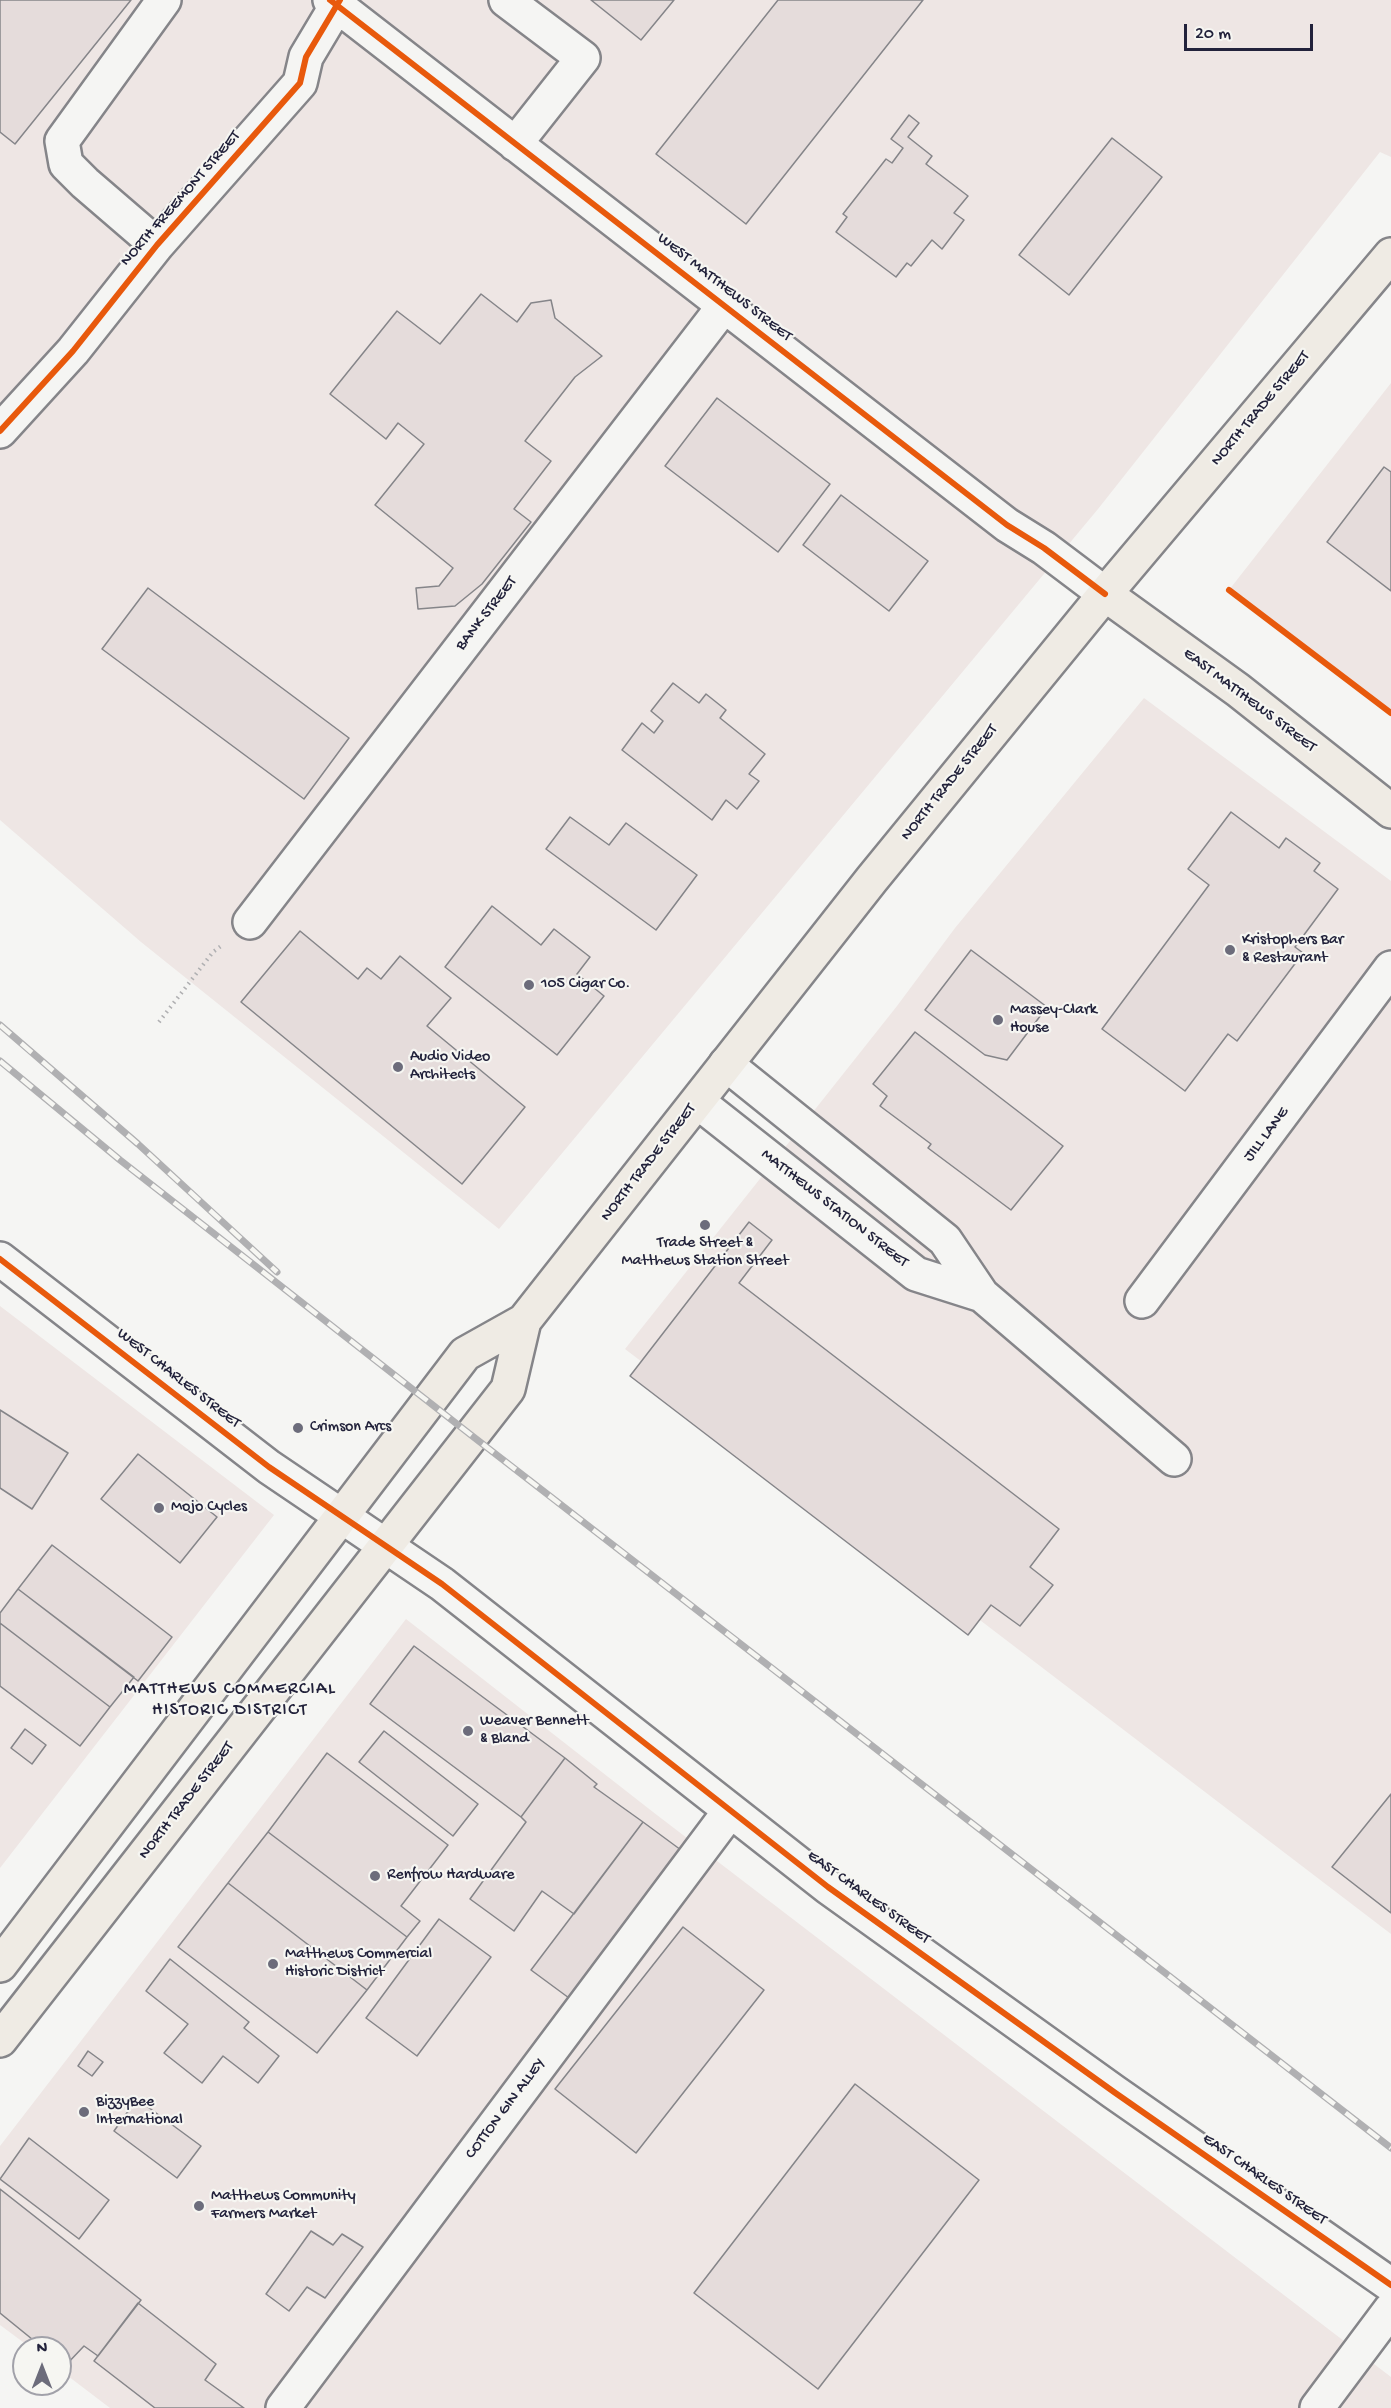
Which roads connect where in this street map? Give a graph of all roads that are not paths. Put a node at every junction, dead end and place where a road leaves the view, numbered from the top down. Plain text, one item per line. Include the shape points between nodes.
1 (164, 0) edge
2 (506, 0) edge
3 (336, 2) edge
4 (515, 144) junction
5 (157, 245) junction
6 (1391, 255) edge
7 (724, 306) junction
8 (0, 430) edge
9 (1104, 594) junction
10 (1391, 811) edge
11 (250, 922) dead end
12 (1391, 969) edge
13 (726, 1064) junction
14 (698, 1102) junction
15 (0, 1259) edge
16 (982, 1295) junction
17 (1142, 1300) dead end
18 (524, 1321) junction
19 (1174, 1459) dead end
20 (341, 1517) junction
21 (385, 1547) junction
22 (730, 1811) junction
23 (0, 1965) edge
24 (0, 2040) edge
25 (1391, 2285) edge
26 (1391, 2309) edge
27 (283, 2408) edge
28 (1317, 2408) edge

1 - 5 street via 62,141 66,164
2 - 4 street via 583,58
3 - 4 street, WEST MATTHEWS STREET
3 - 5 street, NORTH FREEMONT STREET via 306,57 300,83
4 - 7 street, WEST MATTHEWS STREET
5 - 8 street, NORTH FREEMONT STREET via 73,351
6 - 9 main road, NORTH TRADE STREET
7 - 9 street, WEST MATTHEWS STREET via 1007,525
7 - 11 street, BANK STREET
9 - 10 main road, EAST MATTHEWS STREET via 1238,690
9 - 13 main road, NORTH TRADE STREET
12 - 17 street, JILL LANE
13 - 14 main road, NORTH TRADE STREET
13 - 16 street, MATTHEWS STATION STREET via 945,1240
14 - 16 street, MATTHEWS STATION STREET via 916,1274
14 - 18 main road, NORTH TRADE STREET
15 - 20 street, WEST CHARLES STREET via 269,1467
16 - 19 street, MATTHEWS STATION STREET
18 - 20 main road, NORTH TRADE STREET via 465,1354
18 - 21 main road, NORTH TRADE STREET via 508,1389
20 - 21 street, EAST CHARLES STREET
20 - 23 main road, NORTH TRADE STREET
21 - 22 street, EAST CHARLES STREET via 442,1584
21 - 24 main road, NORTH TRADE STREET
22 - 25 street, EAST CHARLES STREET via 828,1887
22 - 27 street, COTTON GIN ALLEY
26 - 28 street

